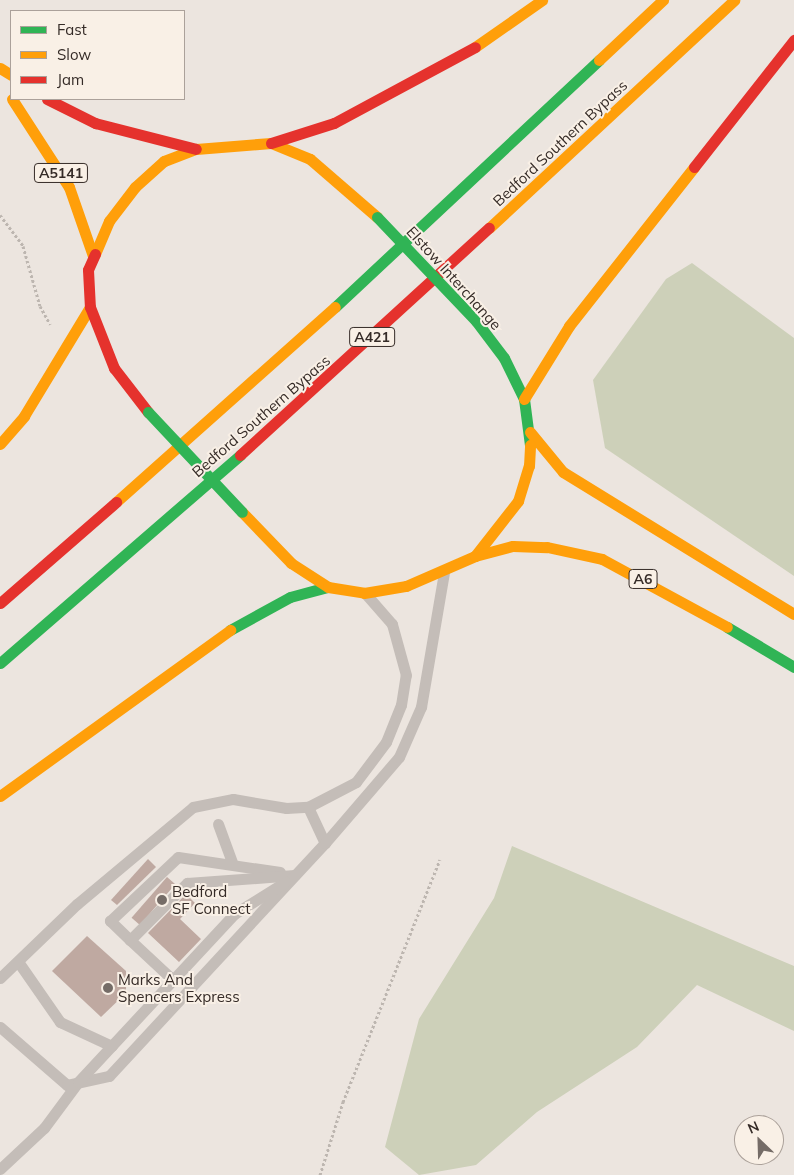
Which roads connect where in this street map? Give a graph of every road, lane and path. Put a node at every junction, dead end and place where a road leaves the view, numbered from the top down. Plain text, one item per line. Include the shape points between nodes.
1 (542, 0) edge
2 (663, 0) edge
3 (734, 0) edge
4 (794, 40) edge
5 (13, 100) edge
6 (49, 100) edge
7 (270, 143) junction
8 (196, 149) junction
9 (0, 214) edge
10 (93, 256) junction
11 (40, 306) dead end
12 (90, 307) junction
13 (524, 399) junction
14 (530, 432) junction
15 (0, 444) edge
16 (475, 556) junction
17 (444, 573) junction
18 (328, 587) junction
19 (364, 593) junction
20 (0, 603) edge
21 (794, 614) edge
22 (0, 663) edge
23 (794, 667) edge
24 (0, 796) edge
25 (308, 807) junction
26 (218, 824) dead end
27 (326, 843) junction
28 (440, 860) dead end
29 (232, 862) junction
30 (297, 875) junction
31 (130, 940) junction
32 (18, 963) junction
33 (0, 978) edge
34 (173, 980) junction
35 (0, 1027) edge
36 (112, 1046) junction
37 (78, 1082) junction
38 (0, 1169) edge
39 (320, 1175) edge

1 - 7 main road via 457,59 390,96 334,123
2 - 20 main road, Bedford Southern Bypass / A421 via 271,367
3 - 22 main road, Bedford Southern Bypass / A421 via 305,399
4 - 13 main road via 569,326
5 - 10 main road, A5141 via 69,186
6 - 8 main road via 95,124
7 - 8 main road, Elstow Interchange
7 - 13 main road, Elstow Interchange, bridge via 310,159 377,217 476,321 504,358
8 - 10 main road, Elstow Interchange via 164,161 135,187 109,221
9 - 11 path via 23,246
10 - 12 main road, Elstow Interchange via 88,270
12 - 15 main road via 24,416
12 - 18 main road, Elstow Interchange, bridge via 114,368 148,412 291,562
13 - 14 main road, Elstow Interchange
14 - 16 main road, Elstow Interchange via 529,466 518,501
14 - 21 main road via 563,472
16 - 17 main road, Elstow Interchange
16 - 23 main road, A6 via 513,546 547,547 602,559 669,592
17 - 19 main road, Elstow Interchange via 406,586
17 - 27 lane via 421,707 399,757
18 - 19 main road, Elstow Interchange
18 - 24 main road via 290,597 244,620
19 - 25 lane via 392,624 406,675 401,705 386,742 356,782
25 - 27 lane
25 - 32 lane via 286,808 233,799 192,807 77,904
26 - 29 lane
27 - 30 lane
28 - 39 path via 343,1102
29 - 30 lane
29 - 31 lane via 178,857 110,921
30 - 31 lane via 187,883
30 - 34 lane via 234,914
30 - 37 lane via 109,1076
31 - 34 lane
32 - 33 lane
32 - 36 lane via 60,1022
34 - 36 lane
35 - 37 lane via 67,1085
36 - 37 lane
37 - 38 lane via 44,1128

